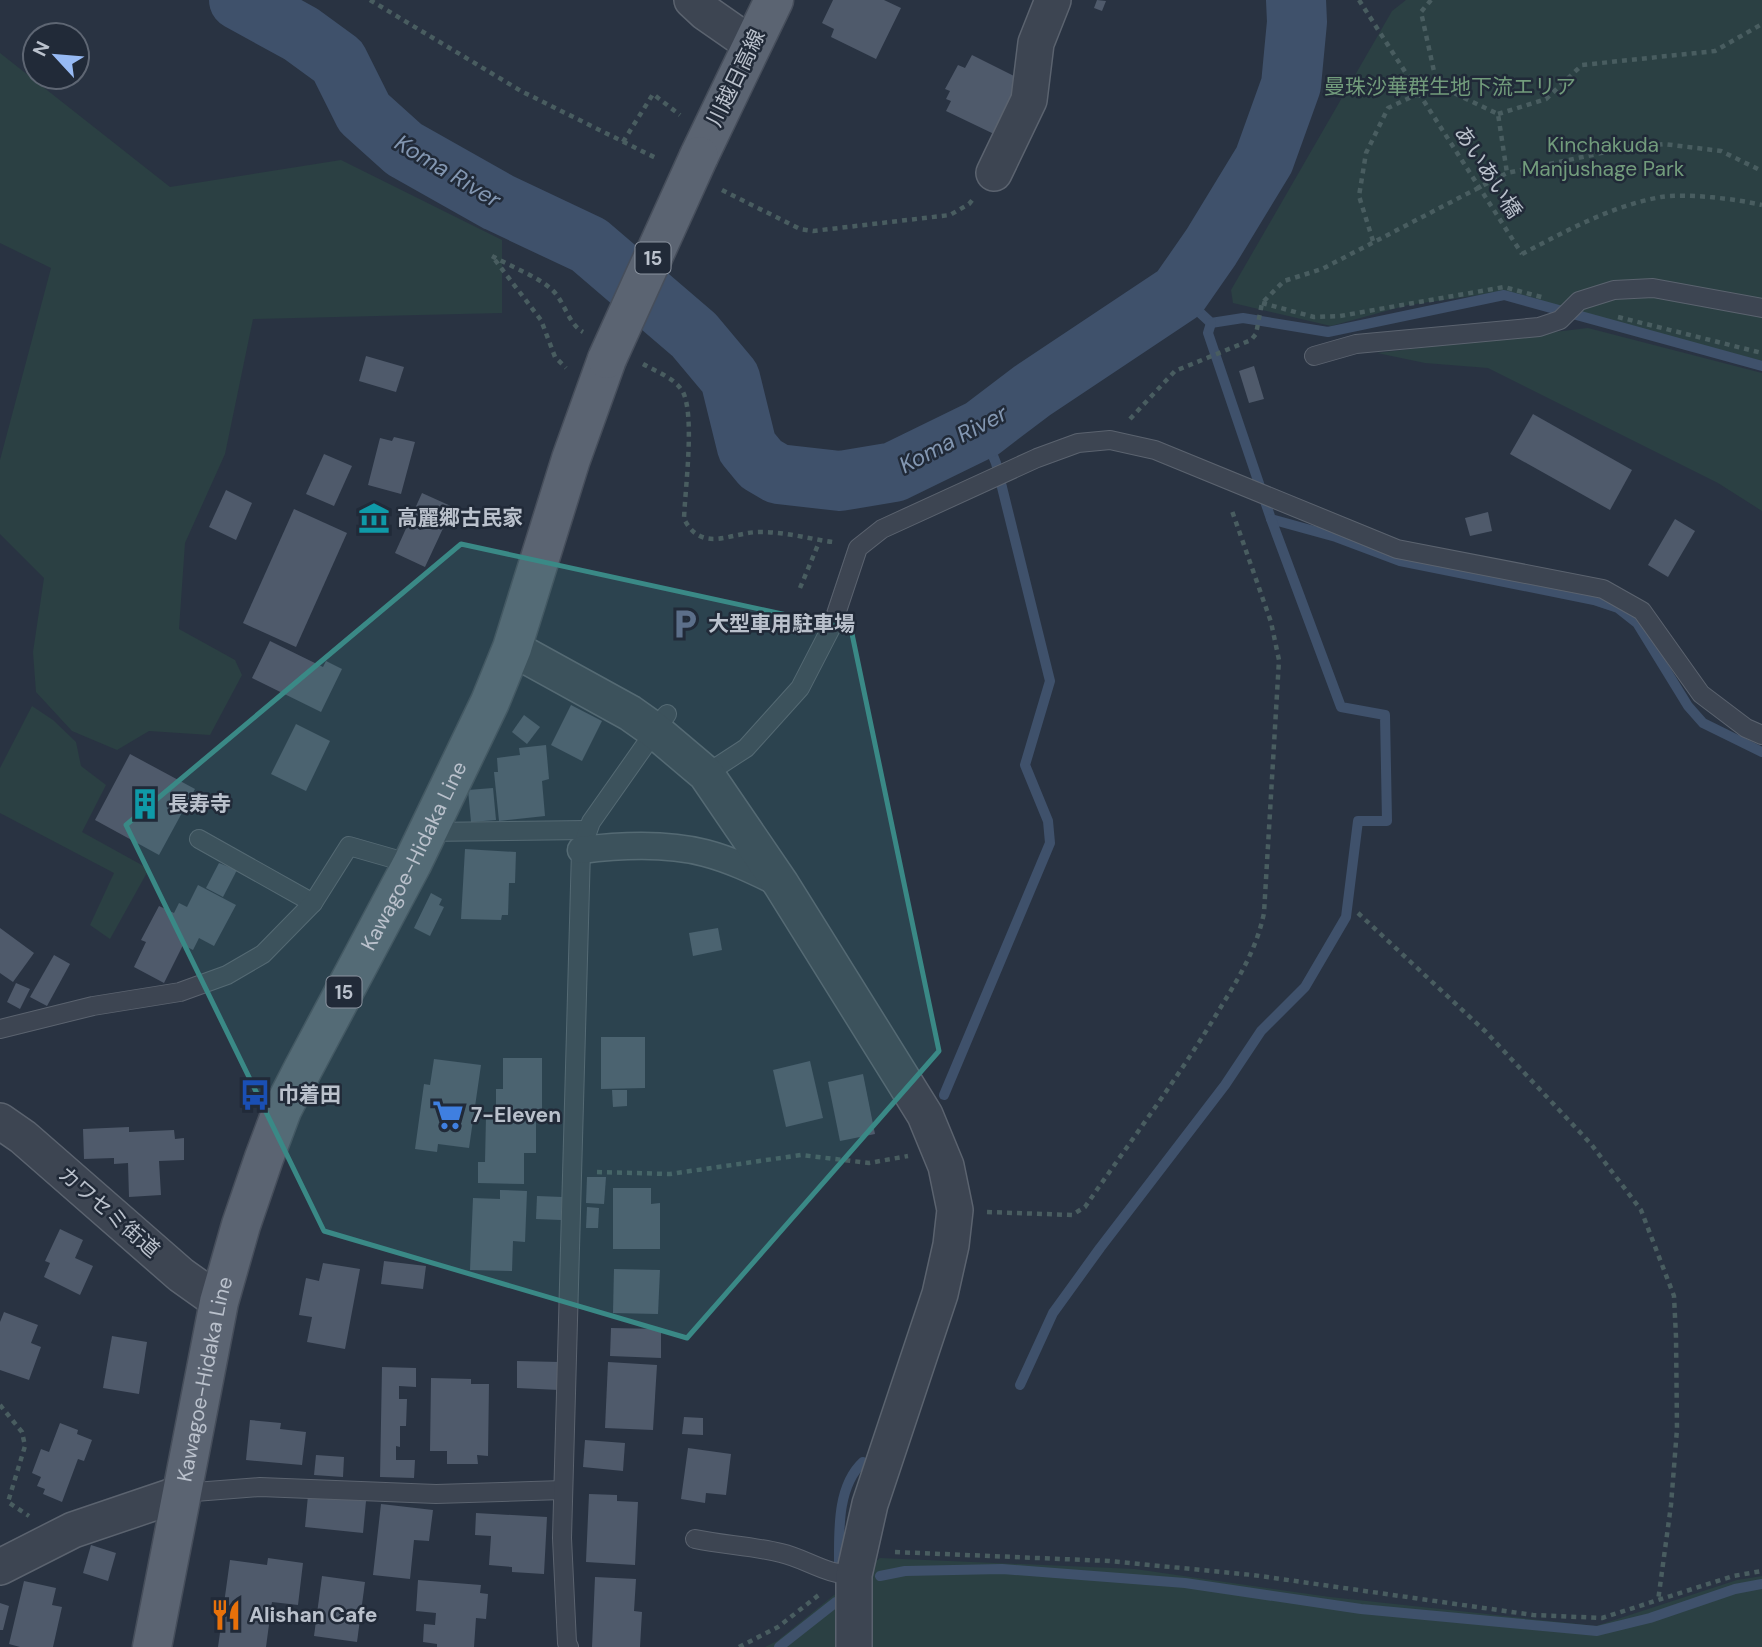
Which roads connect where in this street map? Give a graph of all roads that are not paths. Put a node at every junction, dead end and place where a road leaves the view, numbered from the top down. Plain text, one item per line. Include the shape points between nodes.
1 (692, 0) edge
2 (774, 0) edge
3 (1053, 0) edge
4 (752, 45) junction
5 (699, 156) joint
6 (994, 173) dead end
7 (1762, 308) edge
8 (1314, 356) dead end
9 (512, 648) junction
10 (660, 722) junction
11 (1762, 735) edge
12 (706, 774) junction
13 (199, 839) dead end
14 (584, 840) junction
15 (420, 848) junction
16 (780, 884) junction
17 (313, 903) junction
18 (0, 1029) edge
19 (0, 1121) edge
20 (219, 1302) junction
21 (563, 1490) junction
22 (182, 1493) junction
23 (695, 1539) dead end
24 (0, 1567) edge
25 (852, 1567) junction
26 (152, 1647) edge
27 (569, 1647) edge
28 (854, 1647) edge

1 - 4 street
2 - 4 main road, 川越日高線 / 15
3 - 6 street via 1036,44 1028,100
4 - 5 main road, 川越日高線 / 15
5 - 9 main road, Kawagoe-Hidaka Line / 15, bridge via 607,362 571,459
7 - 8 lane via 1653,288 1614,290 1579,301 1560,320 1539,327 1356,344
9 - 10 street via 629,713
9 - 15 main road, Kawagoe-Hidaka Line / 15
10 - 12 street
10 - 14 lane
11 - 12 lane via 1701,694 1642,611 1603,589 1397,549 1155,450 1110,440 1078,443 1037,458 882,529 858,548 832,626 800,688 746,748
12 - 16 street
13 - 17 lane
14 - 15 lane
14 - 16 street via 705,853
14 - 21 lane
15 - 17 lane via 349,846
15 - 20 main road, Kawagoe-Hidaka Line / 15 via 282,1110
16 - 25 street via 925,1115 940,1148 955,1210 940,1294
17 - 18 lane via 263,954 227,975 180,992 93,1006
19 - 20 street, カワセミ街道
20 - 22 main road, Kawagoe-Hidaka Line / 15
21 - 22 lane via 436,1494 260,1487
21 - 27 lane
22 - 24 street via 73,1530
22 - 26 main road, Kawagoe-Hidaka Line / 15
23 - 25 lane via 783,1553 821,1570
25 - 28 street

